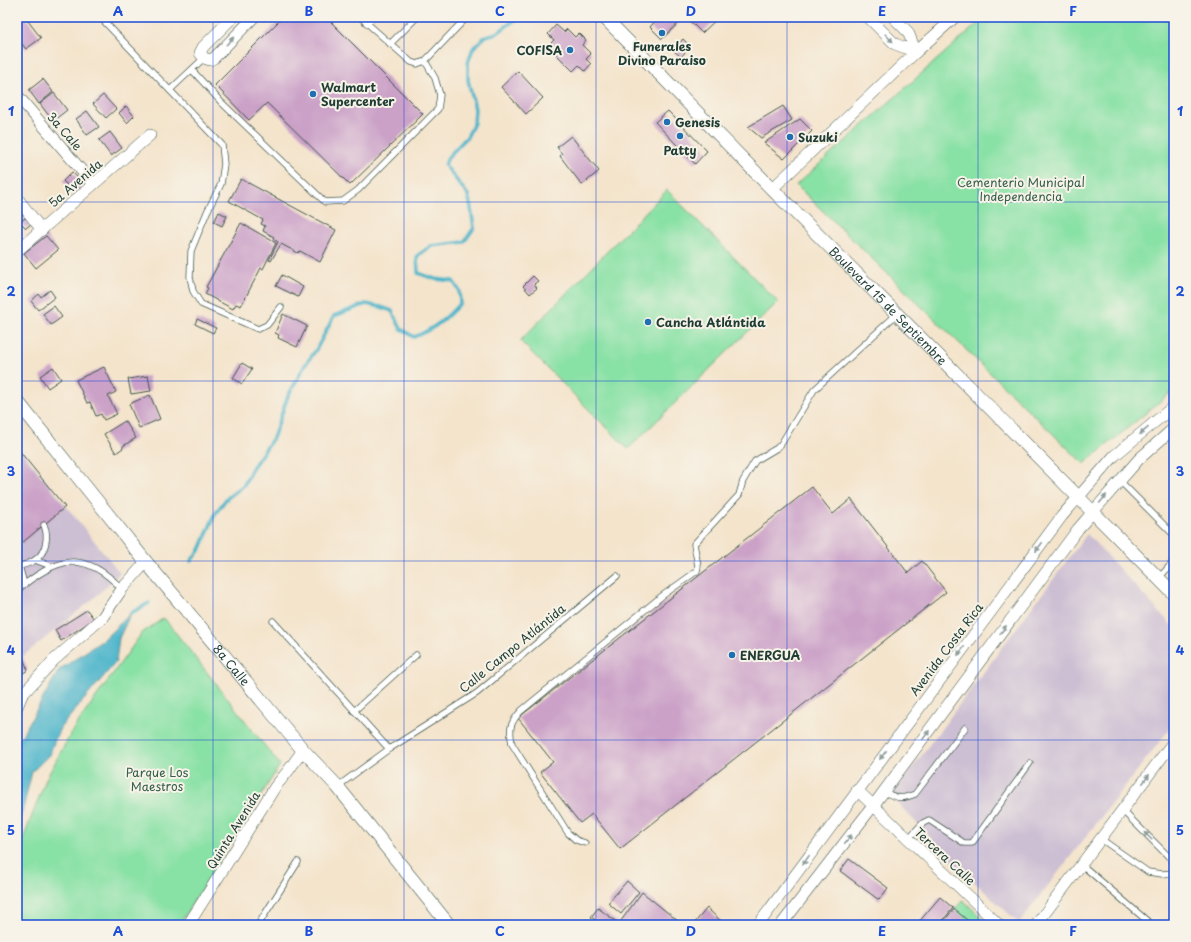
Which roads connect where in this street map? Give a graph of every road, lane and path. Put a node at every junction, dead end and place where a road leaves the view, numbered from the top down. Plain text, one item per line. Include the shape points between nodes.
1 (100, 17) edge
2 (233, 17) edge
3 (254, 17) edge
4 (360, 17) edge
5 (374, 17) edge
6 (418, 17) edge
7 (467, 17) edge
8 (604, 17) edge
9 (868, 17) edge
10 (893, 17) edge
11 (955, 17) edge
12 (367, 23) junction
13 (390, 44) junction
14 (916, 52) junction
15 (204, 58) junction
16 (425, 61) junction
17 (192, 70) junction
18 (170, 90) junction
19 (17, 95) edge
20 (150, 135) dead end
21 (93, 184) junction
22 (772, 189) junction
23 (17, 198) edge
24 (42, 230) junction
25 (17, 251) edge
26 (281, 307) dead end
27 (898, 314) junction
28 (17, 402) edge
29 (1174, 406) edge
30 (1174, 428) edge
31 (1119, 480) junction
32 (1078, 497) junction
33 (1093, 512) junction
34 (44, 525) dead end
35 (1174, 535) edge
36 (35, 560) junction
37 (1174, 561) edge
38 (146, 562) junction
39 (18, 566) edge
40 (50, 566) junction
41 (617, 576) dead end
42 (1159, 579) junction
43 (24, 584) junction
44 (122, 589) junction
45 (17, 590) edge
46 (1174, 594) edge
47 (272, 621) dead end
48 (416, 655) dead end
49 (17, 707) edge
50 (354, 711) junction
51 (965, 728) dead end
52 (1174, 741) edge
53 (389, 749) junction
54 (303, 750) junction
55 (1030, 763) dead end
56 (337, 786) junction
57 (857, 790) junction
58 (884, 792) junction
59 (873, 806) junction
60 (1122, 810) junction
61 (908, 839) junction
62 (1101, 839) junction
63 (585, 843) dead end
64 (298, 862) dead end
65 (1174, 862) edge
66 (1082, 865) junction
67 (1174, 873) edge
68 (188, 925) edge
69 (258, 925) edge
70 (449, 925) edge
71 (758, 925) edge
72 (781, 925) edge
73 (999, 925) edge
74 (1036, 925) edge
75 (1152, 925) edge

1 - 18 lane
2 - 15 street via 203,47 200,53
15 -> 3 street via 214,58
4 - 12 lane
5 - 12 lane
6 - 13 lane
7 - 16 lane
8 - 22 street, Boulevard 15 de Septiembre
9 -> 14 street via 895,44
10 - 14 street via 908,32
11 - 14 street
12 - 13 lane
13 - 16 lane via 411,62 417,64
14 - 22 street
15 - 17 lane
16 - 17 lane via 435,78 440,94 438,109 358,190 343,201 326,202 221,102
17 - 18 lane
18 - 26 lane via 222,145 224,164 221,184 191,251 190,277 193,291 201,304 258,328 267,325
19 - 21 street, 3a Cale
20 - 21 street, 5a Avenida
21 - 24 street, 5a Avenida
22 - 27 street, Boulevard 15 de Septiembre
23 - 24 street
24 - 25 street, 5a Avenida
27 - 32 street, Boulevard 15 de Septiembre
27 - 63 lane via 814,390 777,448 755,461 743,481 739,495 694,544 697,571 662,596 513,719 510,731 512,744 568,833
28 - 38 street, 8a Calle
29 -> 32 street, Avenida Costa Rica via 1114,456
30 - 31 street
33 -> 31 street
31 - 35 lane
32 - 33 street, Boulevard 15 de Septiembre
32 -> 57 street, Avenida Costa Rica
33 - 42 street, Boulevard 15 de Septiembre
58 -> 33 street
34 - 36 lane via 44,549
36 - 39 lane
36 - 40 lane
37 - 42 lane
38 - 44 street
38 - 54 street, 8a Calle
39 - 43 lane
40 - 43 lane
40 - 44 lane via 74,561 90,564
41 - 53 lane, Calle Campo Atlántida via 477,693
42 - 46 street, Boulevard 15 de Septiembre
43 - 45 lane
44 - 49 street via 102,618 54,660 22,696
47 - 50 lane
48 - 50 lane
50 - 53 lane
51 - 58 lane via 915,794 899,798
60 -> 52 street
53 - 56 lane, Calle Campo Atlántida
54 - 56 street, 8a Calle
54 - 68 street, Quinta Avenida via 275,787
55 - 61 lane via 972,843 964,843 929,820
56 - 70 street, 8a Calle
57 - 59 street, Tercera Calle
57 -> 71 street, Avenida Costa Rica
58 - 59 street
59 - 61 street, Tercera Calle
72 -> 59 street
60 - 62 street
65 -> 60 lane
61 - 73 street, Tercera Calle
62 - 66 street
62 - 67 lane via 1148,872
64 - 69 lane
66 - 74 street
66 - 75 lane

